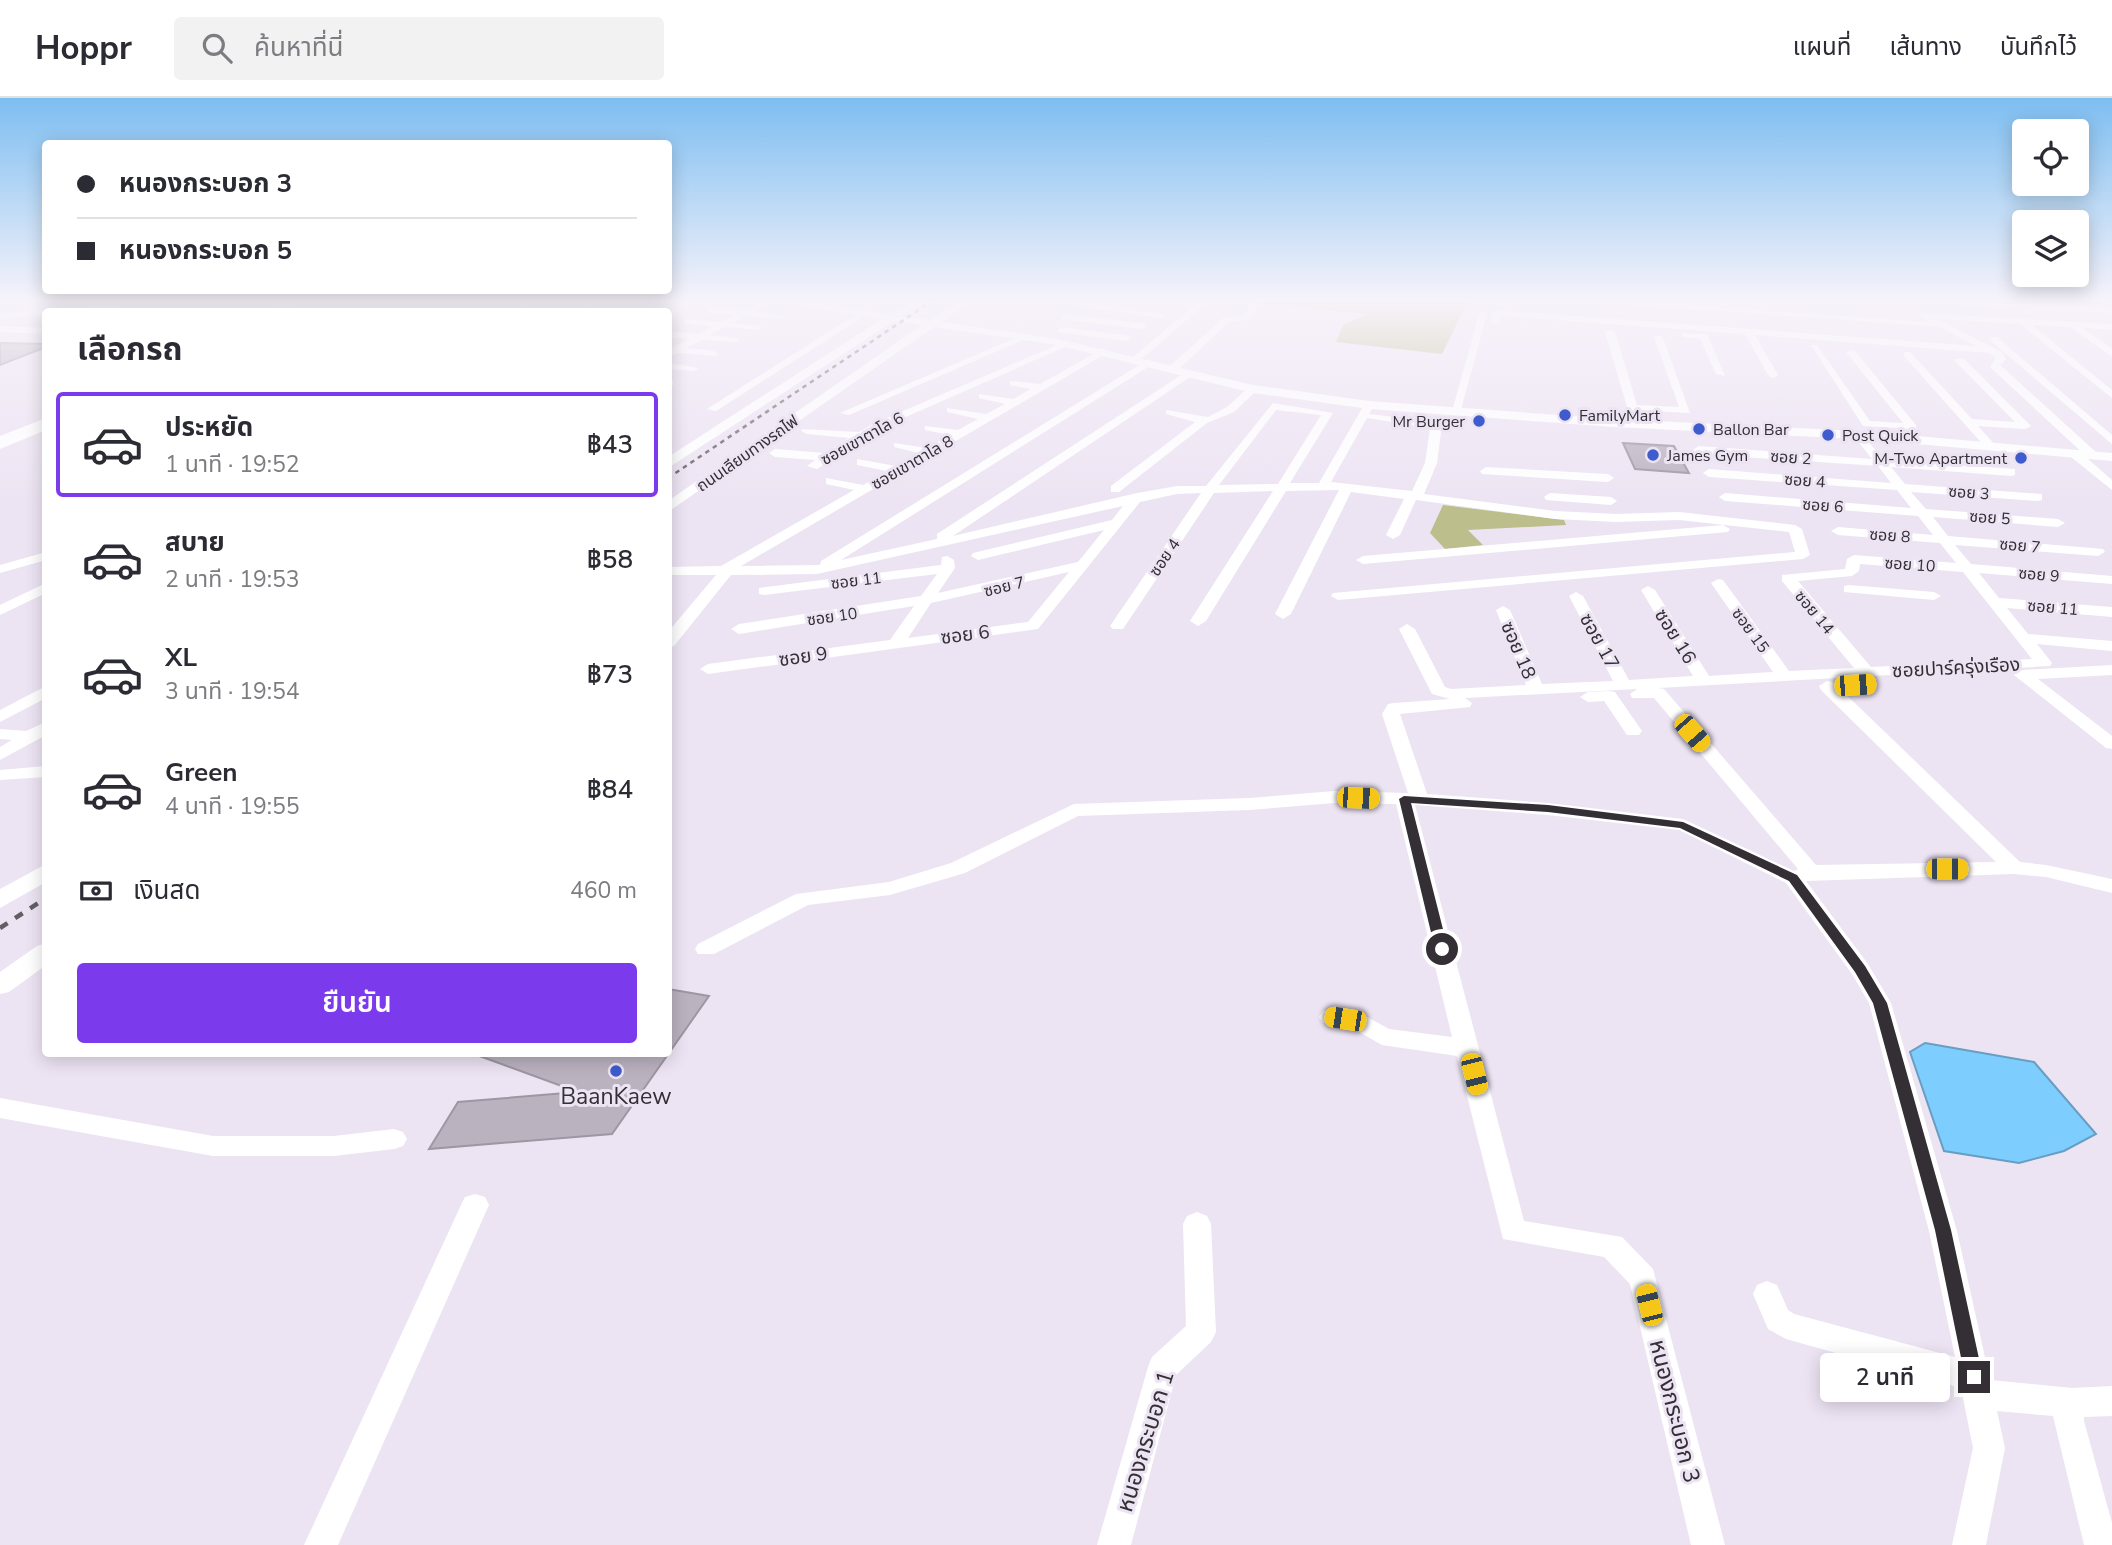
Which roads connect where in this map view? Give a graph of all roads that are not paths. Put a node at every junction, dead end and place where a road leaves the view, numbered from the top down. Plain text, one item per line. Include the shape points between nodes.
1 (776, 369) edge
2 (814, 369) edge
3 (869, 369) edge
4 (950, 369) edge
5 (1003, 369) edge
6 (1073, 369) edge
7 (1129, 369) edge
8 (1173, 369) edge
9 (1467, 369) edge
10 (1625, 369) edge
11 (1674, 369) edge
12 (1719, 369) edge
13 (1770, 369) edge
14 (1829, 369) edge
15 (1863, 369) edge
16 (1921, 369) edge
17 (1968, 369) edge
18 (1998, 369) edge
19 (2028, 369) edge
20 (2080, 369) edge
21 (1189, 373) junction
22 (1721, 374) dead end
23 (1773, 375) dead end
24 (1014, 383) dead end
25 (1041, 387) junction
26 (1253, 389) junction
27 (2112, 395) edge
28 (983, 396) dead end
29 (1015, 402) junction
30 (1309, 402) junction
31 (712, 409) dead end
32 (1373, 409) junction
33 (42, 411) edge
34 (951, 411) dead end
35 (1170, 412) dead end
36 (1455, 412) junction
37 (845, 413) dead end
38 (988, 418) junction
39 (1665, 418) junction
40 (1203, 421) junction
41 (1969, 422) junction
42 (42, 425) edge
43 (0, 428) edge
44 (929, 428) dead end
45 (807, 431) dead end
46 (1895, 433) junction
47 (960, 434) junction
48 (1859, 435) junction
49 (860, 436) junction
50 (2112, 441) edge
51 (0, 443) edge
52 (898, 445) dead end
53 (1990, 446) junction
54 (1699, 450) dead end
55 (929, 452) junction
56 (775, 453) dead end
57 (2074, 454) junction
58 (2092, 455) junction
59 (828, 457) junction
60 (2112, 457) edge
61 (672, 461) edge
62 (861, 462) dead end
63 (1882, 463) junction
64 (813, 466) dead end
65 (898, 470) junction
66 (1486, 471) dead end
67 (2011, 472) dead end
68 (1709, 473) dead end
69 (1544, 474) junction
70 (1608, 478) dead end
71 (830, 481) dead end
72 (1335, 486) junction
73 (2112, 486) edge
74 (1901, 487) junction
75 (1282, 488) junction
76 (864, 489) junction
77 (1115, 489) dead end
78 (1210, 489) junction
79 (1415, 495) junction
80 (1137, 497) junction
81 (1550, 497) junction
82 (1725, 497) dead end
83 (2038, 497) dead end
84 (1611, 501) dead end
85 (672, 506) edge
86 (1922, 512) junction
87 (1555, 515) junction
88 (1594, 517) junction
89 (1115, 523) junction
90 (1751, 523) junction
91 (2058, 523) dead end
92 (1838, 531) dead end
93 (1393, 535) dead end
94 (942, 537) dead end
95 (1616, 537) junction
96 (1943, 539) junction
97 (2098, 552) dead end
98 (978, 556) dead end
99 (42, 557) edge
100 (1854, 559) joint
101 (1363, 560) dead end
102 (1081, 565) junction
103 (1653, 566) junction
104 (1967, 568) junction
105 (0, 569) edge
106 (817, 570) junction
107 (672, 571) edge
108 (724, 572) junction
109 (1833, 574) junction
110 (2112, 580) edge
111 (1718, 583) dead end
112 (42, 589) edge
113 (1849, 589) junction
114 (1648, 590) dead end
115 (764, 591) dead end
116 (1338, 596) dead end
117 (1576, 596) dead end
118 (1934, 596) dead end
119 (1994, 602) junction
120 (926, 603) junction
121 (1863, 606) dead end
122 (1503, 610) dead end
123 (0, 611) edge
124 (2112, 612) edge
125 (1283, 614) dead end
126 (1198, 621) dead end
127 (1118, 626) dead end
128 (738, 629) dead end
129 (1408, 629) dead end
130 (672, 638) edge
131 (2024, 638) junction
132 (897, 642) junction
133 (2112, 646) edge
134 (708, 669) dead end
135 (2112, 670) edge
136 (1866, 672) junction
137 (2022, 675) junction
138 (1784, 676) junction
139 (1704, 681) junction
140 (1827, 686) junction
141 (1536, 689) junction
142 (1616, 690) junction
143 (42, 693) edge
144 (1658, 693) junction
145 (0, 717) edge
146 (42, 729) edge
147 (1633, 731) dead end
148 (0, 734) edge
149 (29, 737) junction
150 (2112, 744) edge
151 (0, 755) edge
152 (42, 771) edge
153 (0, 775) edge
154 (1412, 799) junction
155 (2014, 868) junction
156 (42, 873) edge
157 (1802, 875) junction
158 (2112, 886) edge
159 (0, 901) edge
160 (706, 949) dead end
161 (42, 955) edge
162 (0, 985) edge
163 (1331, 1017) dead end
164 (1467, 1048) junction
165 (0, 1108) edge
166 (394, 1139) dead end
167 (475, 1206) dead end
168 (1197, 1224) dead end
169 (1767, 1294) dead end
170 (1975, 1385) junction
171 (2112, 1401) edge
172 (2072, 1403) junction
173 (321, 1545) edge
174 (1114, 1545) edge
175 (1708, 1545) edge
176 (1969, 1545) edge
177 (2101, 1545) edge

1 - 31 street
2 - 61 street, ถนนเลียบทางรถไฟ
3 - 85 street, ถนนเลียบทางรถไฟ
4 - 37 street
5 - 49 street, ซอยเขาตาโล 6
6 - 25 street, ซอยเขาตาโล 8
7 - 106 street
8 - 21 street
9 - 36 street
10 - 39 street via 1632,408
11 - 39 street via 1686,411
12 - 22 street
13 - 23 street
14 - 46 street via 1867,424
15 - 46 street via 1912,427
16 - 41 street
17 - 41 street via 2025,426
18 - 58 street
19 - 50 street
20 - 27 street
21 - 26 street
21 - 94 street
24 - 25 street
25 - 29 street, ซอยเขาตาโล 8
26 - 30 street
26 - 40 street via 1220,418
28 - 29 street
29 - 38 street, ซอยเขาตาโล 8
30 - 32 street
30 - 75 street via 1328,413
30 - 78 street, ซอย 4 via 1273,406
32 - 36 street
32 - 72 street
32 - 79 street via 1436,425 1431,463
33 - 43 highway
34 - 38 street
35 - 40 street
36 - 39 street
38 - 47 street, ซอยเขาตาโล 8
39 - 48 street
40 - 77 street
41 - 53 street
42 - 51 highway
44 - 47 street
45 - 49 street
46 - 48 street
46 - 53 street
47 - 55 street, ซอยเขาตาโล 8
48 - 63 street, ซอยปาร์ครุ่งเรือง
49 - 59 street, ซอยเขาตาโล 6
52 - 55 street
53 - 57 street
54 - 63 street, ซอย 2
55 - 65 street, ซอยเขาตาโล 8
56 - 59 street
57 - 58 street
57 - 73 street
58 - 60 street
59 - 64 street, ซอยเขาตาโล 6
62 - 65 street
63 - 67 street, ซอย 2
63 - 74 street, ซอยปาร์ครุ่งเรือง
65 - 76 street, ซอยเขาตาโล 8
66 - 69 street
68 - 74 street, ซอย 4
69 - 70 street
69 - 81 street
71 - 76 street
72 - 75 street
72 - 79 street
72 - 125 street
74 - 83 street, ซอย 3
74 - 86 street, ซอยปาร์ครุ่งเรือง
75 - 78 street
75 - 126 street
76 - 108 street, ซอยเขาตาโล 8
78 - 80 street
78 - 127 street, ซอย 4
79 - 87 street
79 - 93 street
80 - 89 street
80 - 106 street
81 - 84 street
81 - 87 street
82 - 86 street, ซอย 6
86 - 91 street, ซอย 5
86 - 96 street, ซอยปาร์ครุ่งเรือง
87 - 88 street
88 - 90 street via 1679,516
88 - 95 street
89 - 98 street
89 - 102 street
90 - 95 street via 1738,528
90 - 103 street via 1795,529 1803,555
92 - 96 street, ซอย 8
95 - 101 street
95 - 103 street
96 - 97 street, ซอย 7
96 - 104 street, ซอยปาร์ครุ่งเรือง
99 - 105 street
100 - 104 street, ซอย 10
100 - 109 street, ซอย 14 via 1852,570
102 - 120 street, ซอย 7
102 - 132 street, ซอย 6 via 1033,626
103 - 116 street
104 - 110 street, ซอย 9
104 - 119 street, ซอยปาร์ครุ่งเรือง
106 - 108 street
107 - 108 street
108 - 130 street
109 - 113 street
109 - 136 street, ซอย 14 via 1787,578
111 - 138 street, ซอย 15
112 - 123 street
113 - 118 street
113 - 121 street
114 - 139 street, ซอย 16
115 - 120 street, ซอย 11 via 945,561
117 - 142 street, ซอย 17
119 - 124 street, ซอย 11
119 - 131 street, ซอยปาร์ครุ่งเรือง
120 - 128 street, ซอย 10
120 - 132 street
122 - 141 street, ซอย 18
129 - 141 street, ซอยปาร์ครุ่งเรือง via 1438,690 1450,694
131 - 133 street
131 - 136 street, ซอยปาร์ครุ่งเรือง via 2044,663
132 - 134 street, ซอย 9
135 - 137 street
136 - 138 street, ซอยปาร์ครุ่งเรือง
137 - 140 street
137 - 150 street
138 - 139 street, ซอยปาร์ครุ่งเรือง
139 - 142 street, ซอยปาร์ครุ่งเรือง
140 - 144 street
140 - 155 street
141 - 142 street, ซอยปาร์ครุ่งเรือง
142 - 144 street
142 - 147 street, ซอย 17
142 - 154 street, หนองกระบอก 3 via 1394,708 1391,715
143 - 145 street
144 - 157 street
146 - 149 street
148 - 149 street
149 - 151 street
152 - 153 street
154 - 157 street via 1683,825
154 - 160 street via 1335,797 1074,810 957,868 890,888 803,899
154 - 164 street, หนองกระบอก 3
155 - 157 street
155 - 158 street
156 - 159 street
157 - 170 street via 1880,1003 1943,1230
161 - 162 street
163 - 164 street via 1360,1021 1382,1036
164 - 175 street, หนองกระบอก 3 via 1513,1230 1612,1246 1643,1278
165 - 166 street via 213,1146 334,1146
167 - 173 street
168 - 174 street, หนองกระบอก 1 via 1201,1332 1163,1367
169 - 170 street via 1778,1319 1786,1325
170 - 172 street
170 - 176 street via 1989,1448
171 - 172 street
172 - 177 street via 2068,1421

